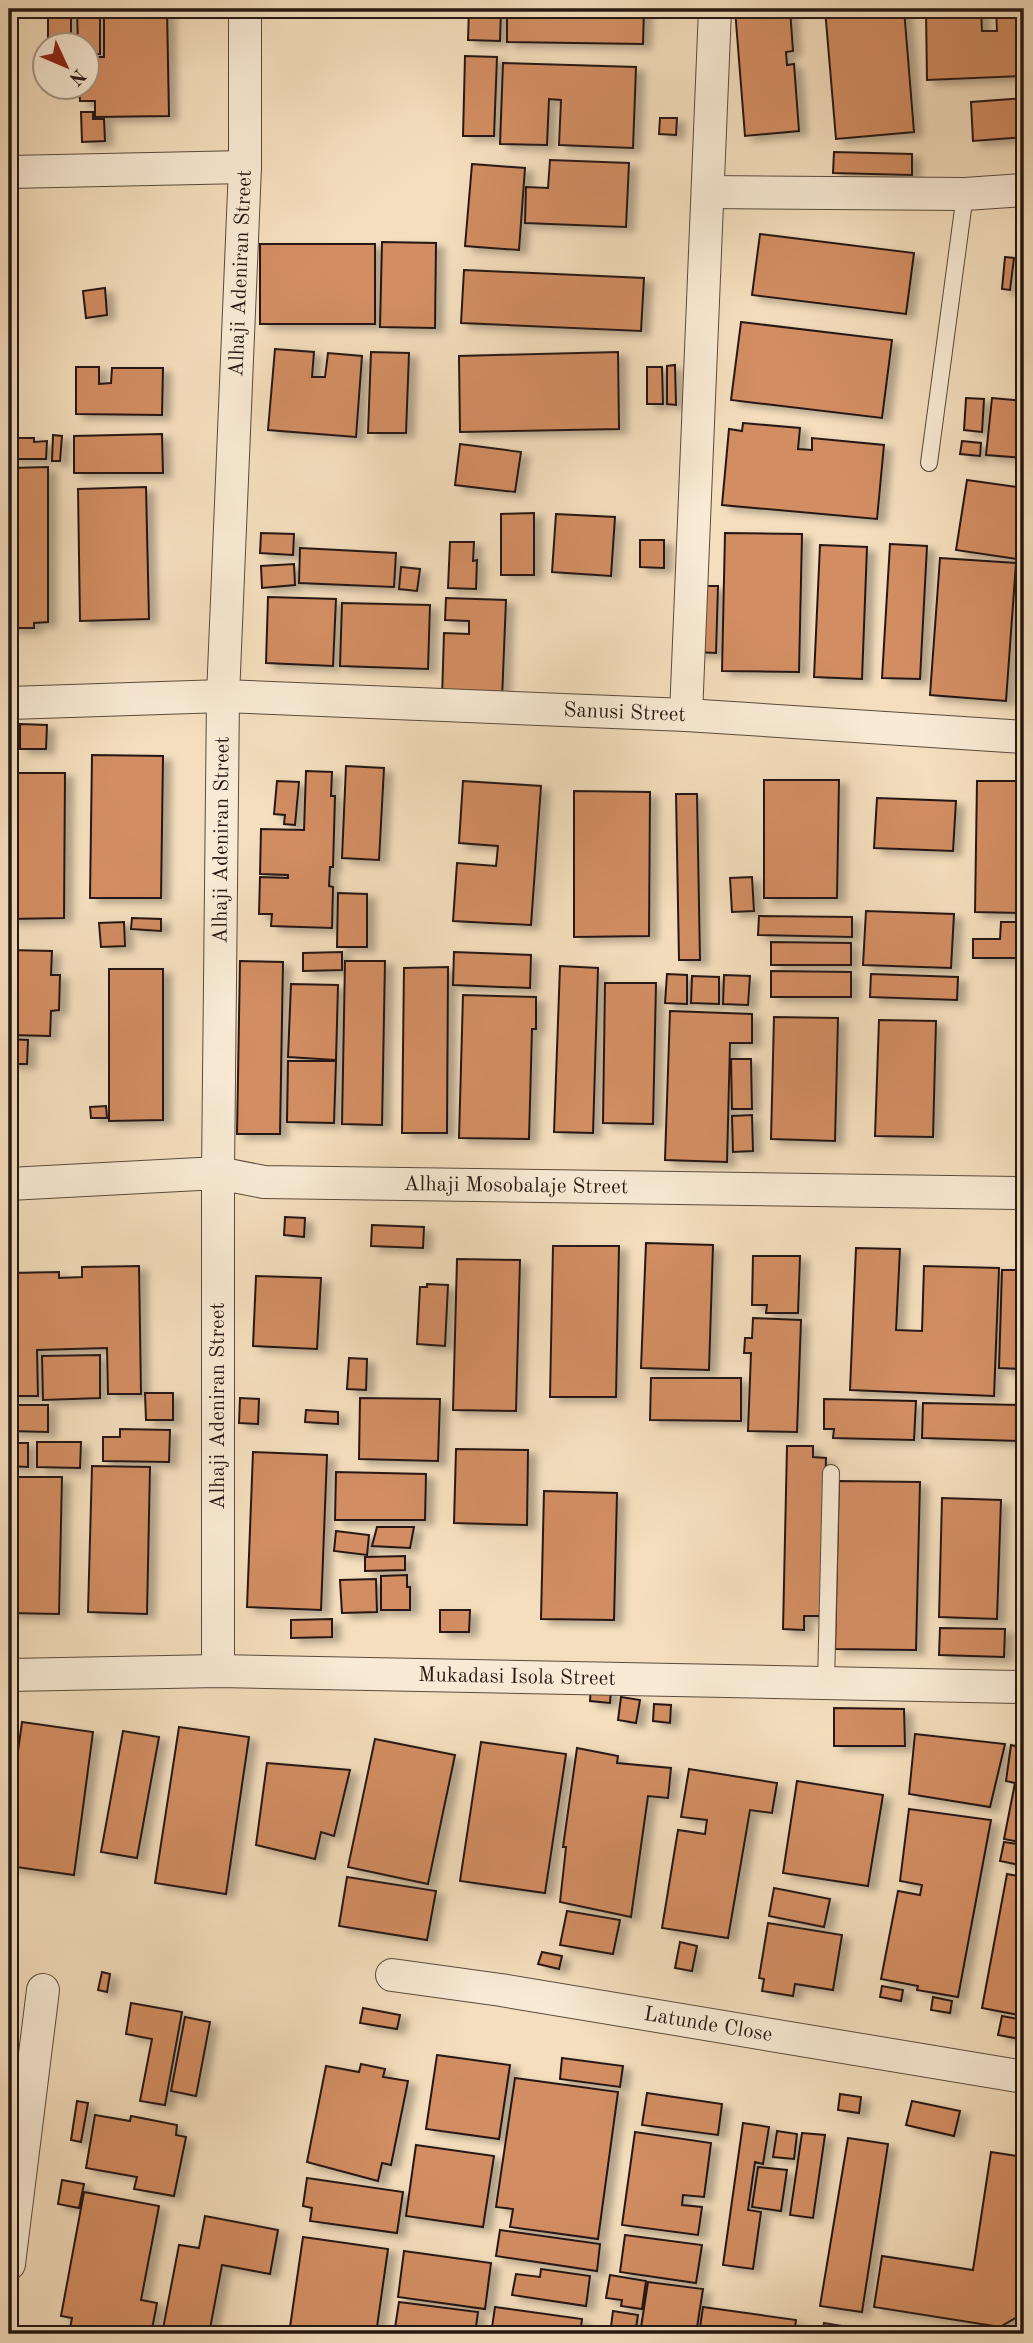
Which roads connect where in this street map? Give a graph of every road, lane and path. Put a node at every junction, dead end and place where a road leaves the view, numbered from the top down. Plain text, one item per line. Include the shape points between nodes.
1 (245, 9) edge
2 (715, 9) edge
3 (245, 167) junction
4 (9, 172) edge
5 (1024, 190) edge
6 (708, 192) junction
7 (964, 194) junction
8 (929, 463) dead end
9 (223, 696) junction
10 (9, 703) edge
11 (687, 715) junction
12 (1024, 737) edge
13 (218, 1172) junction
14 (9, 1184) edge
15 (1024, 1193) edge
16 (831, 1473) dead end
17 (218, 1671) junction
18 (9, 1675) edge
19 (826, 1683) junction
20 (1024, 1687) edge
21 (391, 1975) dead end
22 (43, 1990) dead end
23 (1024, 2077) edge
24 (9, 2264) edge

1 - 3 street, Alhaji Adeniran Street
2 - 6 street
3 - 4 street
3 - 9 street, Alhaji Adeniran Street
5 - 7 street
6 - 7 street
6 - 11 street
7 - 8 lane
9 - 10 street, Sanusi Street
9 - 11 street, Sanusi Street
9 - 13 street, Alhaji Adeniran Street
11 - 12 street, Sanusi Street
13 - 14 street, Alhaji Mosobalaje Street
13 - 15 street, Alhaji Mosobalaje Street via 264,1182
13 - 17 street, Alhaji Adeniran Street
16 - 19 lane
17 - 18 street, Mukadasi Isola Street
17 - 19 street, Mukadasi Isola Street
19 - 20 street, Mukadasi Isola Street
21 - 23 street, Latunde Close
22 - 24 street

